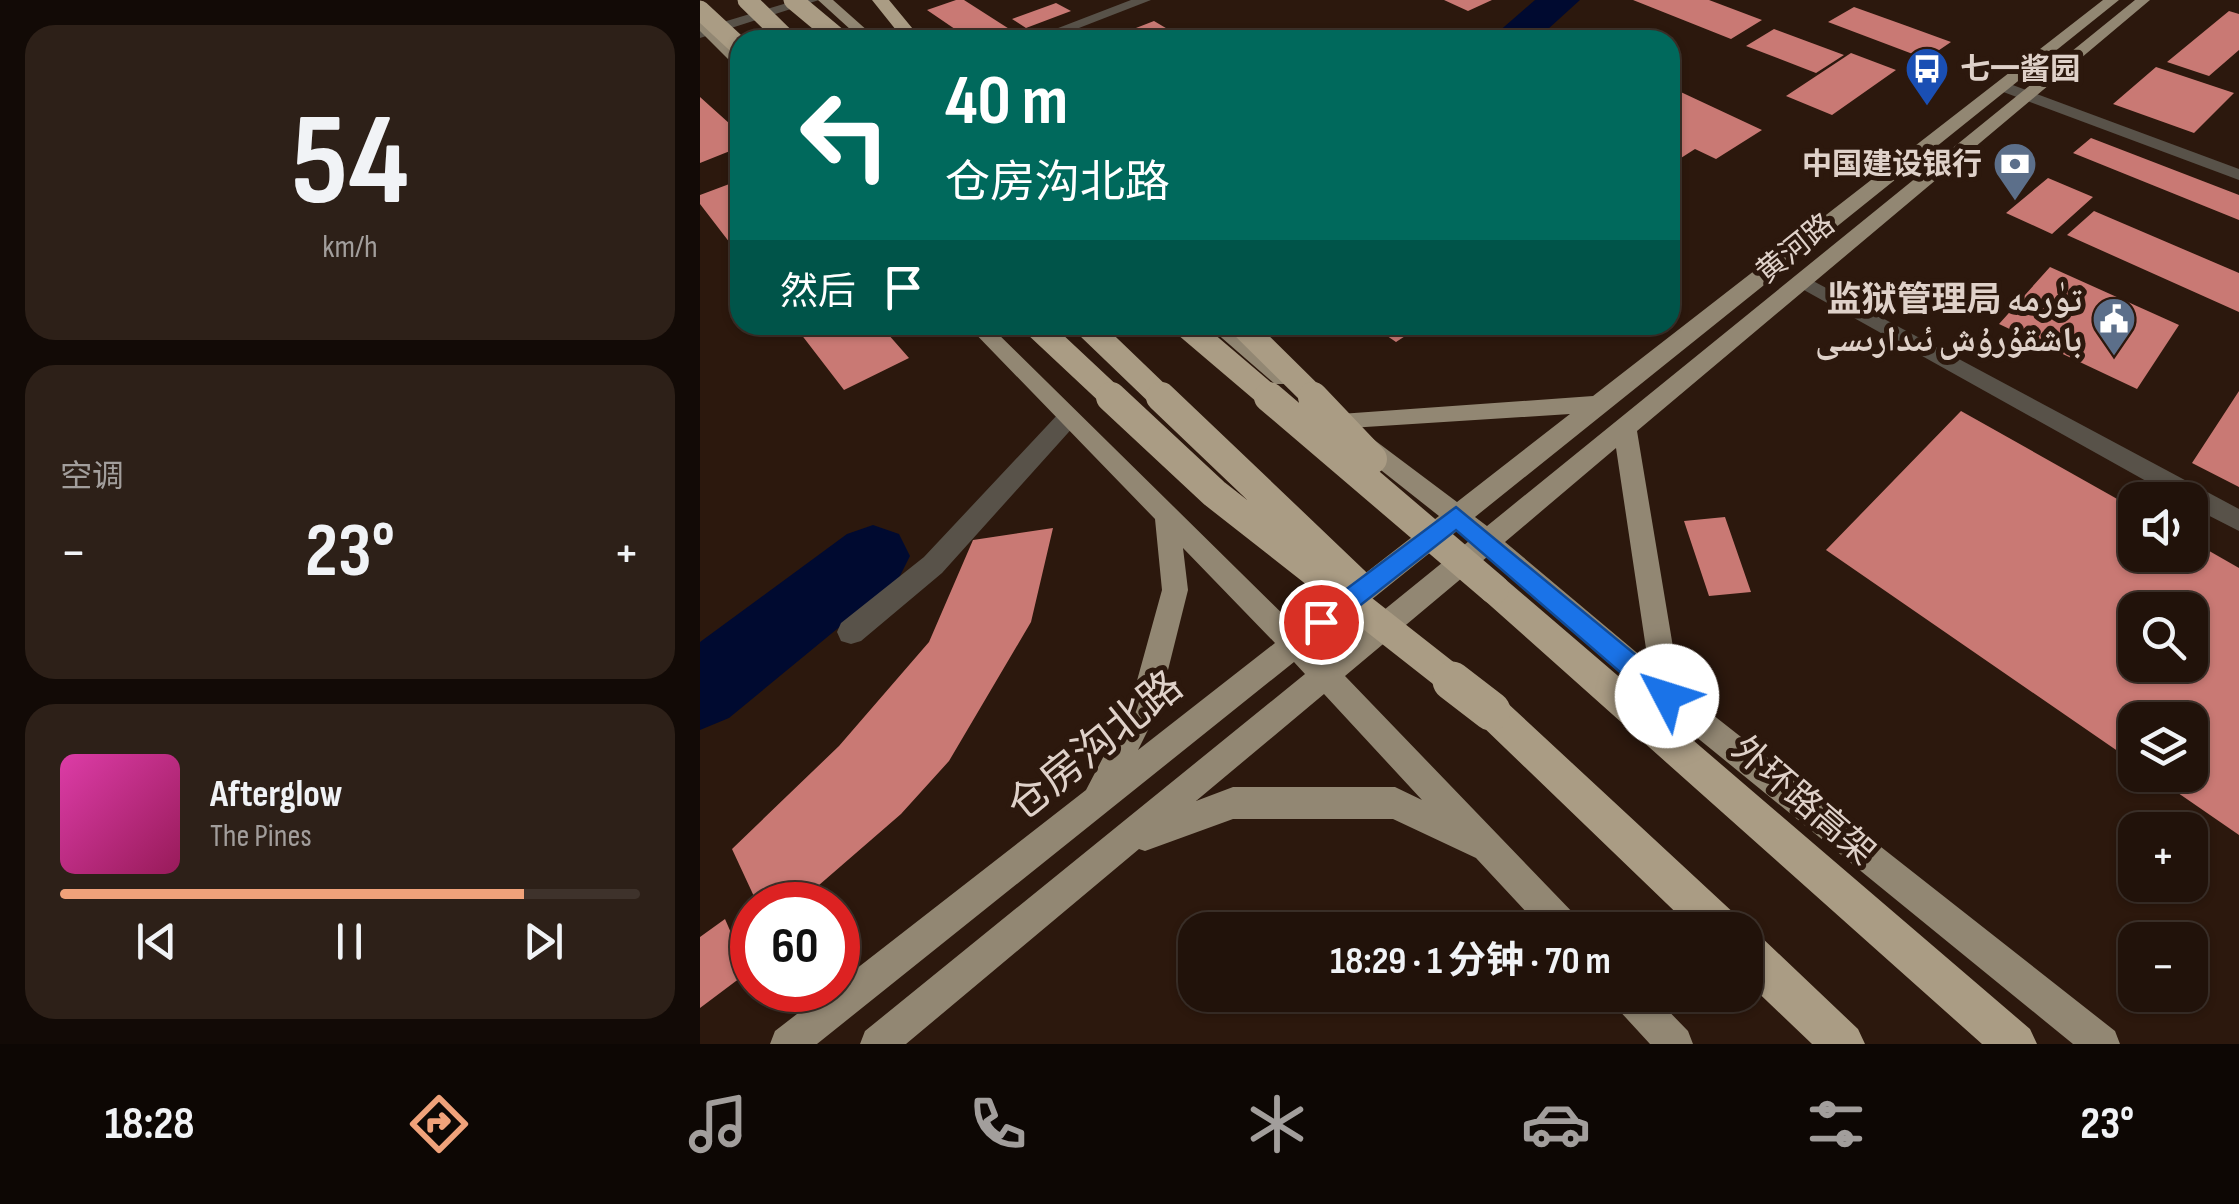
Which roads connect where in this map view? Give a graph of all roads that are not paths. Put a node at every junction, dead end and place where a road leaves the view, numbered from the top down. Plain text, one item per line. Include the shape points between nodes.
1 (746, 0) edge
2 (792, 0) edge
3 (812, 0) edge
4 (825, 0) edge
5 (880, 0) edge
6 (1144, 0) edge
7 (2112, 0) edge
8 (2142, 0) edge
9 (700, 10) edge
10 (703, 30) edge
11 (778, 30) edge
12 (829, 30) edge
13 (860, 30) edge
14 (905, 30) edge
15 (1062, 30) edge
16 (730, 38) edge
17 (730, 56) edge
18 (2004, 86) junction
19 (2030, 96) junction
20 (2239, 175) edge
21 (1802, 281) junction
22 (987, 335) edge
23 (1046, 335) edge
24 (1096, 335) edge
25 (1197, 335) edge
26 (1237, 335) edge
27 (1242, 335) edge
28 (1595, 404) junction
29 (1068, 418) junction
30 (1334, 420) junction
31 (1625, 428) junction
32 (1456, 516) junction
33 (1168, 518) junction
34 (2239, 520) edge
35 (1488, 544) junction
36 (1494, 589) junction
37 (850, 632) dead end
38 (1294, 643) junction
39 (1326, 677) junction
40 (1667, 696) junction
41 (1491, 711) junction
42 (1095, 800) junction
43 (1126, 842) junction
44 (1489, 849) junction
45 (1549, 912) edge
46 (1704, 912) edge
47 (1763, 968) edge
48 (1644, 1012) edge
49 (788, 1044) edge
50 (878, 1044) edge
51 (1675, 1044) edge
52 (1843, 1044) edge
53 (2015, 1044) edge
54 (2102, 1044) edge

1 - 11 highway, bridge
2 - 12 highway, bridge
3 - 10 street
4 - 13 main road
5 - 14 highway
6 - 15 street
7 - 18 main road, 黄河路
8 - 19 main road, 黄河路
9 - 16 highway, bridge
10 - 17 main road
18 - 19 street
18 - 28 main road, 黄河路
19 - 20 street
19 - 21 main road, 黄河路
21 - 31 main road, 黄河路
21 - 34 street
22 - 29 main road
23 - 41 highway, bridge via 1214,493
24 - 41 highway, bridge
25 - 36 highway, bridge
26 - 30 main road
27 - 36 highway, 外环路高架, bridge via 1264,344
28 - 30 main road
28 - 32 main road, 黄河路
29 - 33 main road
29 - 37 street via 933,565
30 - 32 main road
31 - 35 main road, 黄河路
31 - 40 main road
32 - 35 main road
32 - 38 main road, 仓房沟北路
33 - 38 main road
33 - 42 main road via 1175,590 1143,710
35 - 39 main road
35 - 40 main road
36 - 53 highway, 外环路高架
38 - 39 main road
38 - 42 main road, 仓房沟北路
39 - 43 main road
39 - 44 main road
40 - 54 main road
41 - 46 highway
42 - 49 main road, 仓房沟北路
43 - 44 main road via 1233,803 1394,803
43 - 50 main road
44 - 45 main road
47 - 52 highway
48 - 51 main road

